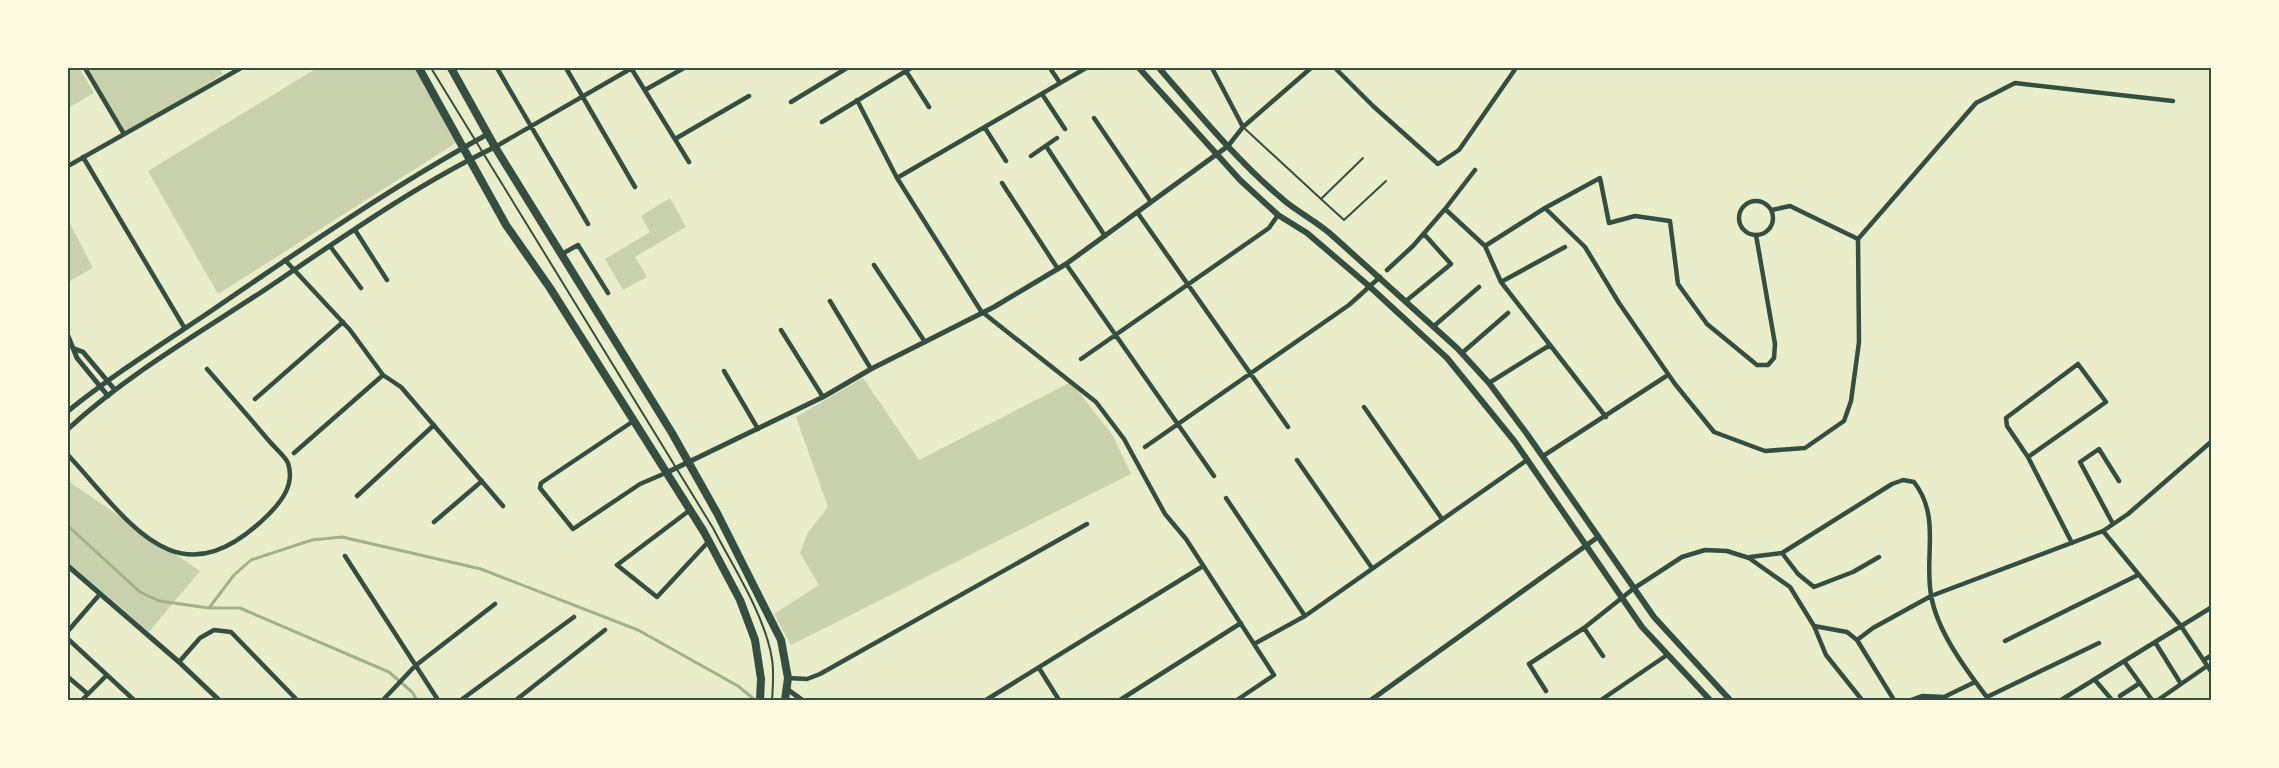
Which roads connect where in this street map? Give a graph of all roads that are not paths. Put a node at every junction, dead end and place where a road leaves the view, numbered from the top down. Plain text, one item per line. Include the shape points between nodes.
1 (85, 68) edge
2 (241, 68) edge
3 (419, 68) edge
4 (431, 68) edge
5 (451, 68) edge
6 (497, 68) edge
7 (566, 68) edge
8 (632, 68) edge
9 (684, 68) edge
10 (847, 68) edge
11 (1050, 68) edge
12 (1086, 68) edge
13 (1139, 68) edge
14 (1159, 68) edge
15 (1212, 68) edge
16 (1311, 68) edge
17 (1335, 68) edge
18 (1516, 68) edge
19 (908, 69) edge
20 (1060, 83) junction
21 (645, 90) junction
22 (1042, 94) junction
23 (582, 96) junction
24 (749, 96) dead end
25 (858, 100) junction
26 (2173, 101) dead end
27 (791, 102) dead end
28 (928, 107) dead end
29 (1094, 118) dead end
30 (822, 122) dead end
31 (532, 127) junction
32 (1243, 127) junction
33 (985, 128) junction
34 (1065, 129) dead end
35 (124, 134) junction
36 (488, 134) junction
37 (1057, 138) dead end
38 (675, 139) junction
39 (475, 141) junction
40 (1046, 146) junction
41 (1228, 146) junction
42 (495, 147) junction
43 (463, 148) junction
44 (482, 153) junction
45 (1216, 155) junction
46 (1031, 156) dead end
47 (82, 157) junction
48 (1363, 158) dead end
49 (471, 161) junction
50 (1005, 161) dead end
51 (689, 162) dead end
52 (68, 166) edge
53 (1475, 170) dead end
54 (897, 178) junction
55 (1386, 181) dead end
56 (1002, 183) dead end
57 (634, 187) dead end
58 (1321, 199) junction
59 (1151, 202) junction
60 (1545, 208) junction
61 (1445, 209) junction
62 (1772, 210) junction
63 (1137, 212) junction
64 (1278, 215) junction
65 (588, 224) dead end
66 (355, 230) junction
67 (1424, 234) junction
68 (1756, 235) junction
69 (1105, 236) junction
70 (1858, 239) junction
71 (330, 246) junction
72 (1485, 246) junction
73 (1565, 247) dead end
74 (561, 255) junction
75 (285, 260) junction
76 (1066, 264) junction
77 (874, 265) dead end
78 (1058, 269) junction
79 (294, 270) junction
80 (1387, 270) dead end
81 (1380, 277) junction
82 (387, 280) dead end
83 (1501, 282) junction
84 (1187, 285) junction
85 (1369, 286) junction
86 (1479, 287) dead end
87 (361, 288) dead end
88 (608, 293) dead end
89 (830, 301) dead end
90 (1406, 301) junction
91 (1508, 313) dead end
92 (343, 322) junction
93 (1434, 326) junction
94 (184, 327) junction
95 (781, 330) dead end
96 (1116, 333) junction
97 (68, 336) edge
98 (925, 342) junction
99 (1551, 345) junction
100 (75, 349) junction
101 (1462, 353) junction
102 (1081, 359) dead end
103 (207, 369) dead end
104 (871, 369) junction
105 (724, 371) dead end
106 (1251, 374) junction
107 (383, 375) junction
108 (1668, 375) junction
109 (107, 380) junction
110 (1489, 384) junction
111 (99, 386) junction
112 (115, 390) junction
113 (108, 396) junction
114 (823, 397) junction
115 (255, 399) dead end
116 (1364, 407) dead end
117 (68, 411) edge
118 (1606, 417) junction
119 (635, 420) junction
120 (1179, 424) junction
121 (435, 425) junction
122 (1288, 427) dead end
123 (68, 429) edge
124 (758, 429) junction
125 (2211, 441) edge
126 (1145, 447) dead end
127 (294, 453) dead end
128 (68, 455) edge
129 (1543, 456) junction
130 (2028, 457) junction
131 (1297, 459) dead end
132 (1527, 460) junction
133 (689, 462) junction
134 (676, 468) junction
135 (668, 472) junction
136 (1214, 476) dead end
137 (482, 481) junction
138 (2119, 481) dead end
139 (357, 496) dead end
140 (1226, 498) dead end
141 (503, 506) dead end
142 (690, 510) junction
143 (1442, 519) junction
144 (434, 522) dead end
145 (1087, 524) dead end
146 (2113, 524) junction
147 (2103, 531) junction
148 (1598, 537) junction
149 (709, 540) junction
150 (2072, 543) junction
151 (1586, 546) junction
152 (1782, 553) junction
153 (345, 556) dead end
154 (1879, 557) dead end
155 (1749, 558) junction
156 (68, 566) edge
157 (1203, 566) junction
158 (1372, 568) junction
159 (2138, 575) junction
160 (1633, 589) junction
161 (100, 594) junction
162 (1931, 596) junction
163 (1622, 598) junction
164 (495, 604) dead end
165 (2211, 607) edge
166 (1305, 616) junction
167 (574, 617) dead end
168 (1241, 623) junction
169 (1815, 626) junction
170 (2181, 626) junction
171 (1584, 628) junction
172 (605, 630) dead end
173 (68, 631) edge
174 (68, 639) edge
175 (1857, 640) junction
176 (2005, 641) dead end
177 (2155, 642) junction
178 (2099, 643) dead end
179 (1254, 644) junction
180 (1667, 655) junction
181 (2211, 655) edge
182 (1603, 656) dead end
183 (2204, 660) junction
184 (179, 662) junction
185 (2124, 662) junction
186 (415, 666) junction
187 (2207, 666) junction
188 (1039, 668) junction
189 (2211, 673) edge
190 (106, 675) junction
191 (68, 677) edge
192 (788, 678) junction
193 (2095, 680) junction
194 (1975, 682) junction
195 (2140, 683) junction
196 (2181, 684) junction
197 (786, 689) junction
198 (1546, 690) dead end
199 (88, 694) junction
200 (2120, 696) dead end
201 (1988, 699) edge
202 (82, 700) edge
203 (134, 700) edge
204 (219, 700) edge
205 (297, 700) edge
206 (382, 700) edge
207 (438, 700) edge
208 (461, 700) edge
209 (516, 700) edge
210 (760, 700) edge
211 (772, 700) edge
212 (785, 700) edge
213 (802, 700) edge
214 (986, 700) edge
215 (1059, 700) edge
216 (1120, 700) edge
217 (1237, 700) edge
218 (1371, 700) edge
219 (1601, 700) edge
220 (1706, 700) edge
221 (1730, 700) edge
222 (1862, 700) edge
223 (1894, 700) edge
224 (1911, 700) edge
225 (2061, 700) edge
226 (2112, 700) edge
227 (2152, 700) edge
228 (2158, 700) edge

1 - 35 street
2 - 35 street
3 - 43 highway
4 - 39 lane
5 - 36 highway
6 - 31 street
7 - 23 street
8 - 21 street
8 - 23 street
9 - 21 street
10 - 27 street
11 - 20 street
12 - 20 street
13 - 45 main road
14 - 41 main road
15 - 32 street
16 - 32 street
17 - 18 street via 1438,164 1460,150
19 - 25 street
19 - 28 street
20 - 22 street
21 - 38 street
22 - 33 street
22 - 34 street
23 - 31 street
23 - 57 street
24 - 38 street
25 - 30 street
25 - 54 street
26 - 70 street via 2015,83 1976,103
29 - 59 street
31 - 42 street
31 - 65 street
32 - 41 street
32 - 58 lane
33 - 50 street
33 - 54 street
35 - 47 street
36 - 39 street
36 - 42 highway
37 - 40 street
38 - 51 street
39 - 43 street
39 - 44 lane
40 - 46 street
40 - 69 street
41 - 45 street
41 - 81 main road via 1287,203 1316,221
42 - 44 street
42 - 74 highway
43 - 49 highway
43 - 75 street
44 - 49 street
44 - 134 lane
45 - 59 street
45 - 64 main road
47 - 52 street
47 - 94 street
48 - 58 lane
49 - 66 street
49 - 119 highway via 506,225
53 - 61 street
54 - 157 street via 981,311 1096,402 1124,439 1165,514
55 - 58 lane via 1344,220
56 - 78 street
59 - 63 street
60 - 68 street via 1600,178 1609,223 1635,216 1670,221 1678,284 1707,324 1757,365 1768,364 1774,358 1775,344
60 - 72 street
60 - 108 street via 1585,247
61 - 67 street
61 - 72 street
62 - 68 street via 1771,227
62 - 68 street via 1758,200 1742,207 1742,228
62 - 70 street via 1790,206
63 - 69 street
63 - 84 street
64 - 84 street via 1269,228
64 - 85 main road via 1307,233
66 - 71 street
66 - 82 street
67 - 80 street
67 - 90 street via 1451,264
69 - 76 street
70 - 108 street via 1859,342 1851,401 1844,421 1805,447 1765,450 1714,432
71 - 79 street
71 - 87 street
72 - 83 street
73 - 83 street
74 - 88 street via 578,245
74 - 133 highway
75 - 79 street
75 - 94 street
76 - 78 street
76 - 96 street
77 - 98 street
78 - 98 street via 974,319
79 - 92 street
79 - 112 street
81 - 85 street
81 - 90 main road
83 - 99 street
84 - 96 street
84 - 106 street
85 - 106 street via 1349,305
85 - 132 main road via 1447,358
86 - 93 street
89 - 104 street
90 - 93 main road
91 - 101 street
92 - 107 street
92 - 115 street
93 - 101 main road
94 - 109 street
95 - 114 street
96 - 102 street
96 - 120 street
97 - 100 street
98 - 104 street
99 - 110 street
99 - 118 street
100 - 109 street via 83,352
100 - 111 street via 77,358
101 - 110 main road
103 - 128 street via 288,462 290,488 253,530 231,544 190,556 158,546
104 - 114 street
105 - 124 street
106 - 120 street
106 - 122 street
107 - 121 street via 401,387
107 - 127 street
108 - 118 street
109 - 111 street
109 - 112 street
110 - 129 main road
111 - 113 street
111 - 117 street
112 - 113 street
113 - 123 street
114 - 124 street
116 - 143 street
118 - 129 street
119 - 135 highway
119 - 135 street via 541,483 540,488 573,529 640,484
120 - 126 street
120 - 136 street
121 - 137 street
121 - 139 street
124 - 133 street
125 - 146 street via 2169,481
129 - 148 main road
130 - 130 street via 2007,426 2006,418 2078,364 2106,402
130 - 150 street
131 - 158 street
132 - 143 street
132 - 151 main road
133 - 134 street
133 - 192 highway via 773,621 786,657
134 - 135 street
134 - 211 lane via 748,595 772,659
135 - 142 highway
137 - 141 street
137 - 144 street
138 - 146 street via 2099,449 2080,462
140 - 166 street
142 - 149 highway
142 - 149 street via 617,565 657,597
143 - 158 street
145 - 192 street via 820,674 807,679
146 - 147 street
147 - 150 street
147 - 159 street
148 - 151 street
148 - 160 main road
149 - 210 highway via 755,639
150 - 162 street
151 - 163 main road
151 - 218 street
152 - 154 street via 1814,587
152 - 155 street
152 - 162 street via 1892,484 1914,482 1929,514
153 - 186 street
155 - 160 street via 1705,550 1682,557
155 - 169 street via 1790,587
156 - 161 street
157 - 168 street
157 - 188 street
158 - 166 street
159 - 170 street
159 - 176 street
160 - 163 street
160 - 221 main road
161 - 173 street
161 - 184 street
162 - 175 street
162 - 194 street via 1944,631
163 - 171 street
163 - 180 main road
164 - 186 street
165 - 170 street
166 - 179 street
167 - 208 street
168 - 179 street
168 - 216 street
169 - 175 street via 1847,632
169 - 222 street via 1826,655
170 - 177 street
170 - 183 street
171 - 182 street
171 - 198 street via 1528,664
172 - 209 street
174 - 190 street
175 - 223 street
177 - 185 street
177 - 196 street
178 - 201 street
179 - 217 street via 1274,675
180 - 219 street
180 - 220 main road
181 - 183 street
183 - 187 street
184 - 204 street
184 - 205 street via 200,638 214,630 231,633
185 - 193 street
185 - 195 street
186 - 206 street
186 - 207 street
187 - 189 street
187 - 196 street
188 - 214 street
188 - 215 street
190 - 199 street
190 - 203 street
191 - 199 street
192 - 197 highway
193 - 225 street
193 - 226 street
194 - 201 street
194 - 224 street via 1944,697
195 - 200 street
195 - 227 street
196 - 228 street
197 - 212 highway
197 - 213 street
199 - 202 street

